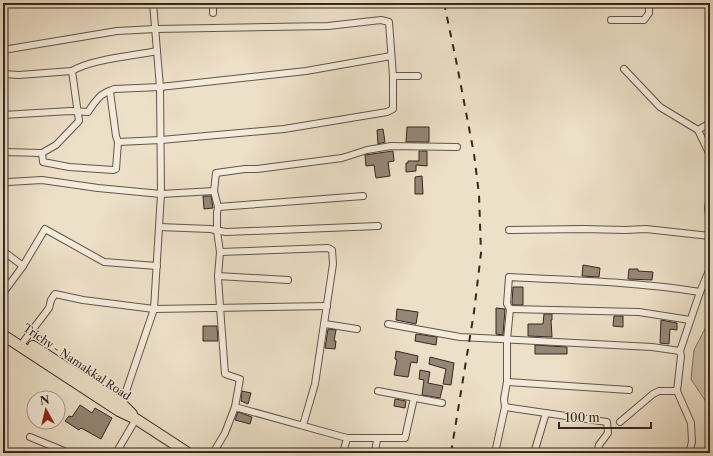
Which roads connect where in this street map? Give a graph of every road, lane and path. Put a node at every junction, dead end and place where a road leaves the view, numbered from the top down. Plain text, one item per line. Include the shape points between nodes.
1 (153, 3) edge
2 (213, 3) edge
3 (649, 3) edge
4 (213, 14) dead end
5 (611, 20) dead end
6 (155, 29) junction
7 (3, 50) edge
8 (157, 52) junction
9 (391, 56) junction
10 (624, 69) dead end
11 (72, 71) junction
12 (3, 74) edge
13 (393, 76) junction
14 (418, 76) dead end
15 (160, 87) junction
16 (110, 92) junction
17 (78, 112) junction
18 (3, 115) edge
19 (710, 123) edge
20 (698, 130) junction
21 (161, 140) junction
22 (118, 142) junction
23 (457, 148) dead end
24 (3, 152) edge
25 (42, 153) junction
26 (710, 155) edge
27 (3, 184) edge
28 (214, 191) junction
29 (161, 194) junction
30 (363, 196) dead end
31 (710, 196) edge
32 (218, 208) junction
33 (710, 222) edge
34 (378, 226) dead end
35 (159, 227) junction
36 (509, 230) dead end
37 (217, 231) junction
38 (710, 236) edge
39 (3, 251) edge
40 (220, 252) junction
41 (23, 266) junction
42 (156, 266) junction
43 (710, 268) edge
44 (218, 276) junction
45 (288, 280) dead end
46 (700, 292) junction
47 (3, 293) edge
48 (327, 306) junction
49 (220, 307) junction
50 (154, 309) junction
51 (510, 309) junction
52 (690, 320) junction
53 (325, 324) junction
54 (388, 324) dead end
55 (3, 327) edge
56 (356, 329) dead end
57 (3, 335) edge
58 (507, 339) junction
59 (24, 341) junction
60 (680, 351) junction
61 (507, 382) junction
62 (629, 390) dead end
63 (378, 391) dead end
64 (677, 391) junction
65 (414, 398) junction
66 (442, 403) dead end
67 (235, 406) junction
68 (120, 407) junction
69 (505, 408) junction
70 (546, 413) junction
71 (136, 418) junction
72 (620, 422) dead end
73 (303, 425) junction
74 (30, 437) dead end
75 (347, 438) junction
76 (378, 439) junction
77 (69, 453) edge
78 (116, 453) edge
79 (188, 453) edge
80 (214, 453) edge
81 (343, 453) edge
82 (375, 453) edge
83 (495, 453) edge
84 (534, 453) edge
85 (597, 453) edge
86 (689, 453) edge

1 - 6 street
2 - 4 street
3 - 5 street via 649,13 644,20
6 - 7 street via 116,31
6 - 8 street
6 - 9 street via 328,26 381,20 389,22
8 - 11 street via 97,62
8 - 15 street
9 - 13 street
9 - 15 street via 306,71
10 - 20 street via 660,107
11 - 12 street
11 - 17 street
13 - 14 street
13 - 21 street via 393,109 387,112 284,129
15 - 16 street via 114,89
15 - 21 street
16 - 17 street via 104,92 88,112
16 - 22 street
17 - 18 street
17 - 25 street via 79,121 56,145
19 - 20 street
20 - 26 street
21 - 22 street
21 - 29 street
22 - 25 street via 116,169 113,170 69,167 43,162
23 - 28 street via 391,146 342,158 216,173
24 - 25 street
27 - 29 street via 42,180
28 - 29 street
28 - 32 street
29 - 35 street
30 - 32 street
31 - 33 street
32 - 37 street
34 - 37 street
35 - 37 street
35 - 42 street
36 - 38 street via 646,229
37 - 40 street
39 - 41 street
40 - 44 street
40 - 48 street via 328,248 332,250 333,264
41 - 42 street via 45,229 104,262
41 - 47 street
42 - 50 street
43 - 46 street
44 - 45 street
44 - 49 street
46 - 51 street via 590,280 509,278 507,304
46 - 52 street
48 - 49 street
48 - 53 street
49 - 50 street
49 - 67 street via 225,374 240,379
50 - 59 street via 55,294 49,308
50 - 68 street
51 - 52 street via 639,312
51 - 58 street
52 - 60 street
53 - 56 street
53 - 73 street via 315,384
54 - 58 street via 460,337
55 - 59 highway, Trichy - Namakkal Road
57 - 68 highway, Trichy - Namakkal Road
58 - 60 street via 652,347
58 - 61 street
59 - 68 highway, Trichy - Namakkal Road
60 - 64 street
61 - 62 street
61 - 69 street
63 - 65 street
64 - 72 street via 659,391 653,394
64 - 86 street via 691,424 692,442
65 - 66 street
65 - 76 street via 405,438
67 - 73 street
67 - 80 street via 226,433
68 - 71 highway, Trichy - Namakkal Road
69 - 70 street
69 - 83 street
70 - 84 street
70 - 85 street via 607,422 608,434 599,445
71 - 78 street
71 - 79 highway, Trichy - Namakkal Road
73 - 75 street
74 - 77 street
75 - 76 street
75 - 81 street
76 - 82 street

